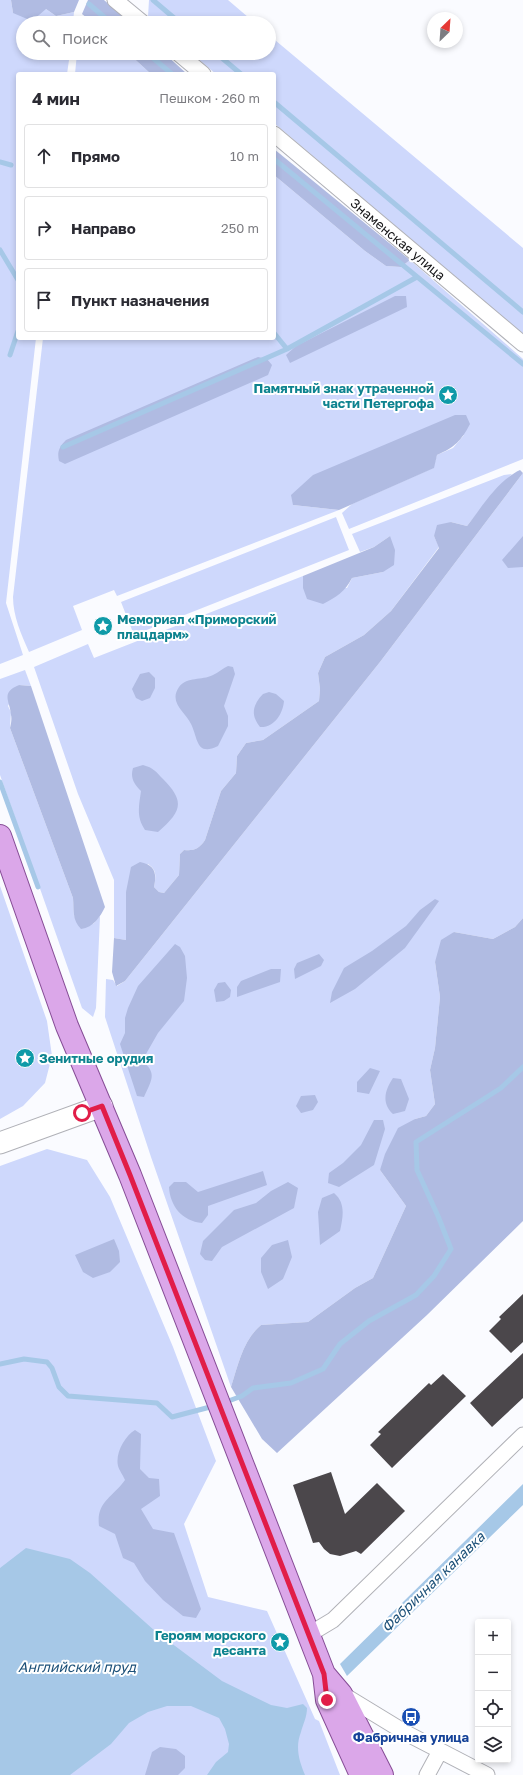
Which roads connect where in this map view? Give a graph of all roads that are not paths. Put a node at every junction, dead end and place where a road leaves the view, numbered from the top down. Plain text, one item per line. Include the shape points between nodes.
1 (115, 0) edge
2 (134, 16) edge
3 (186, 60) edge
4 (201, 72) edge
5 (276, 136) edge
6 (523, 344) edge
7 (0, 836) edge
8 (102, 1106) junction
9 (0, 1143) edge
10 (523, 1435) edge
11 (308, 1635) junction
12 (324, 1674) junction
13 (341, 1694) junction
14 (440, 1751) junction
15 (361, 1775) edge
16 (382, 1775) edge
17 (427, 1775) edge
18 (487, 1775) edge

1 - 2 street
3 - 4 street
5 - 6 street, Знаменская улица
7 - 8 main road via 67,1026
8 - 9 main road
8 - 11 main road
10 - 11 street via 333,1620
11 - 12 main road
12 - 13 main road
12 - 15 main road via 327,1700
13 - 14 street
13 - 16 main road
14 - 17 street
14 - 18 street

